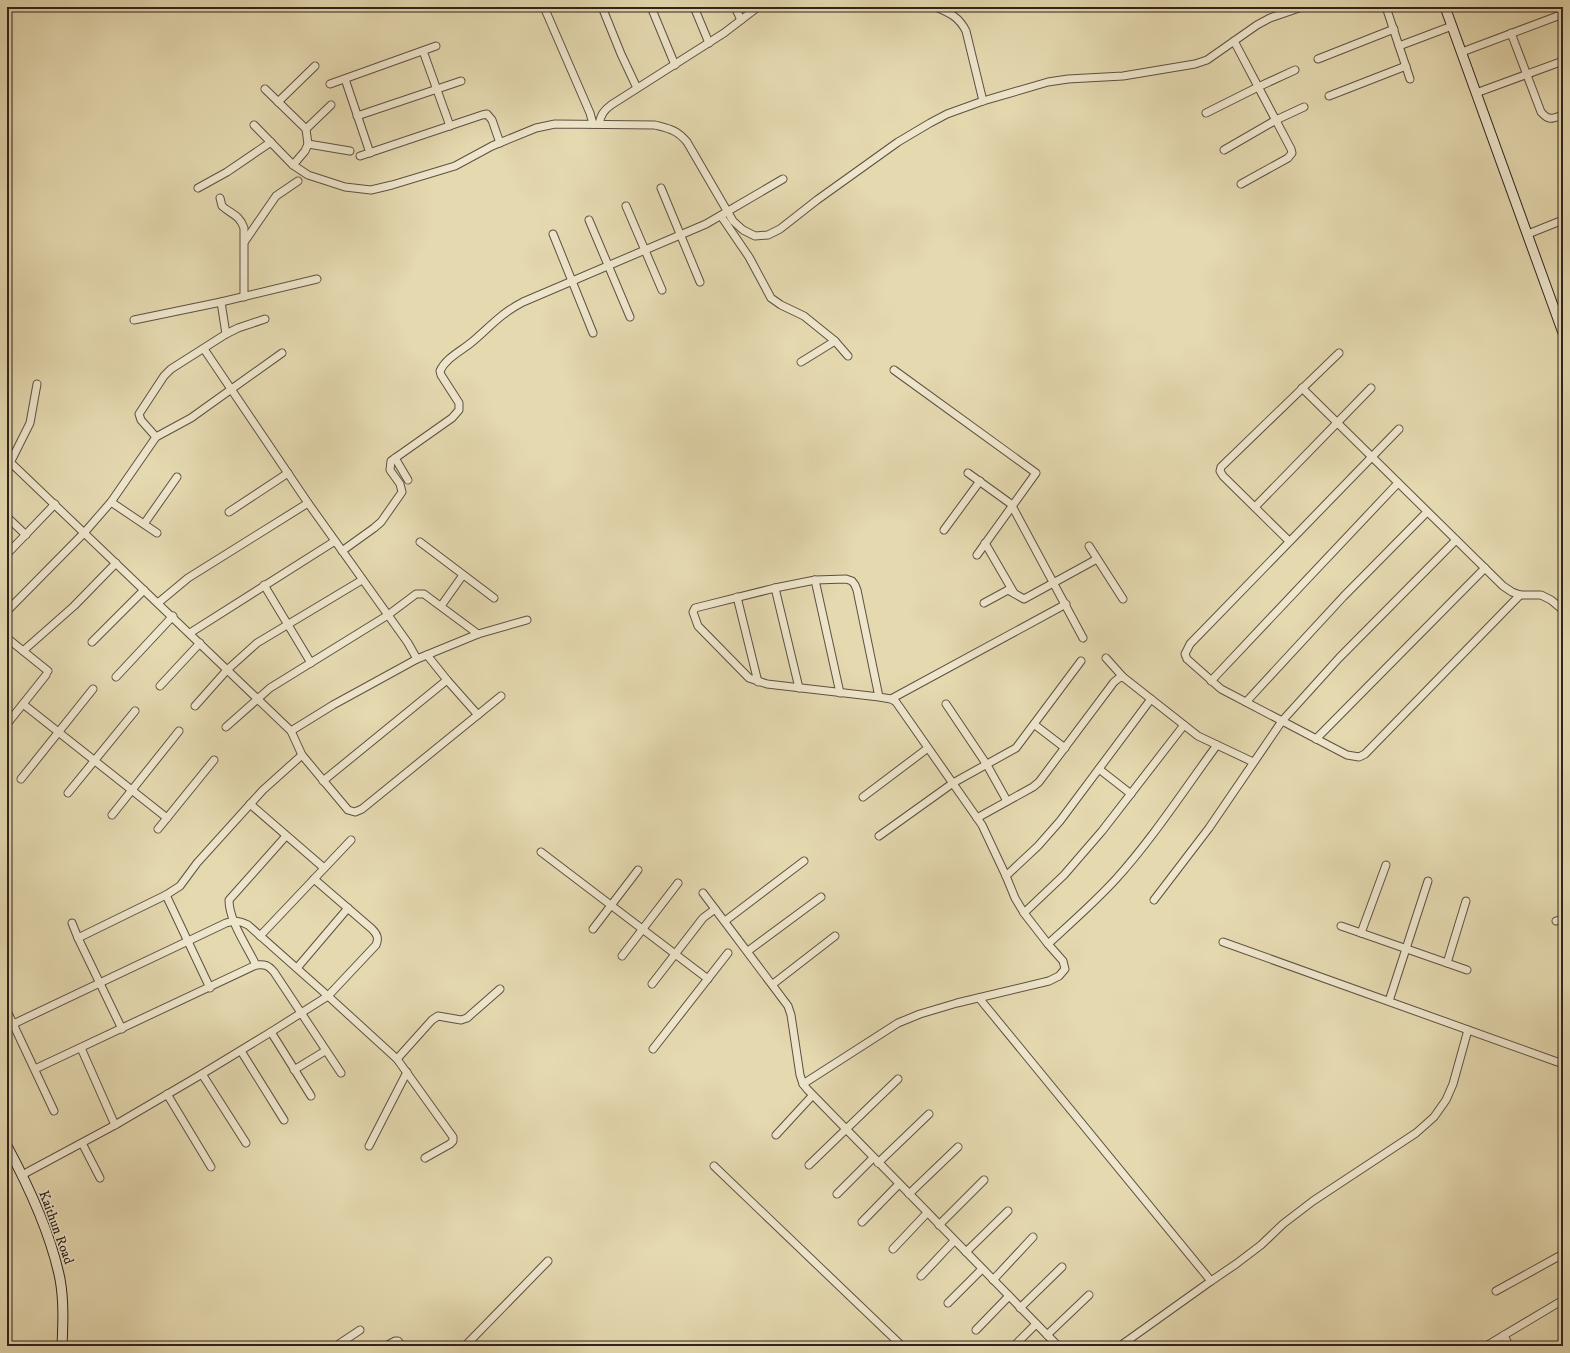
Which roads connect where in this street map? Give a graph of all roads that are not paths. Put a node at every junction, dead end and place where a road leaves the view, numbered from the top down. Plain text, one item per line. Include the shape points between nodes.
1 (544, 7) edge
2 (602, 7) edge
3 (650, 7) edge
4 (694, 7) edge
5 (736, 7) edge
6 (758, 7) edge
7 (936, 7) edge
8 (1302, 7) edge
9 (1386, 7) edge
10 (1445, 7) edge
11 (1563, 14) edge
12 (741, 20) junction
13 (1452, 26) junction
14 (1394, 29) junction
15 (1511, 33) junction
16 (1234, 41) junction
17 (709, 43) junction
18 (436, 46) dead end
19 (1399, 46) junction
20 (423, 51) junction
21 (1462, 52) junction
22 (1318, 59) dead end
23 (1563, 61) edge
24 (676, 65) junction
25 (315, 66) dead end
26 (1406, 66) junction
27 (1296, 70) dead end
28 (1527, 75) junction
29 (344, 79) junction
30 (1410, 80) dead end
31 (460, 81) dead end
32 (330, 84) dead end
33 (1258, 87) junction
34 (437, 88) junction
35 (638, 88) junction
36 (265, 89) dead end
37 (1476, 93) junction
38 (1329, 96) dead end
39 (983, 101) junction
40 (278, 102) junction
41 (331, 105) dead end
42 (1304, 107) dead end
43 (1206, 113) dead end
44 (1563, 115) edge
45 (357, 116) junction
46 (1276, 120) junction
47 (596, 124) junction
48 (254, 125) dead end
49 (450, 126) junction
50 (306, 130) junction
51 (271, 142) junction
52 (500, 143) junction
53 (308, 144) junction
54 (1224, 150) dead end
55 (350, 151) dead end
56 (370, 153) junction
57 (360, 156) dead end
58 (294, 165) junction
59 (783, 179) dead end
60 (298, 181) dead end
61 (1241, 184) dead end
62 (198, 188) dead end
63 (661, 188) dead end
64 (220, 198) dead end
65 (626, 206) dead end
66 (728, 212) junction
67 (721, 216) junction
68 (589, 220) dead end
69 (1563, 220) edge
70 (1532, 232) junction
71 (553, 234) dead end
72 (679, 235) junction
73 (245, 241) junction
74 (645, 250) junction
75 (608, 266) junction
76 (317, 279) dead end
77 (572, 281) junction
78 (700, 282) dead end
79 (662, 290) dead end
80 (244, 297) junction
81 (221, 302) junction
82 (630, 317) dead end
83 (265, 319) dead end
84 (134, 320) dead end
85 (593, 333) dead end
86 (1563, 333) edge
87 (226, 334) junction
88 (835, 341) junction
89 (204, 349) junction
90 (282, 353) dead end
91 (1339, 353) dead end
92 (848, 356) dead end
93 (801, 362) dead end
94 (894, 370) dead end
95 (37, 384) dead end
96 (1302, 388) junction
97 (1371, 388) dead end
98 (232, 390) junction
99 (1337, 423) junction
100 (1399, 429) dead end
101 (156, 437) junction
102 (1372, 457) junction
103 (395, 458) junction
104 (10, 462) junction
105 (7, 469) edge
106 (288, 473) junction
107 (968, 473) dead end
108 (177, 477) dead end
109 (408, 480) dead end
110 (980, 482) junction
111 (1398, 483) junction
112 (111, 502) junction
113 (308, 503) junction
114 (54, 504) junction
115 (1012, 506) junction
116 (1255, 507) junction
117 (229, 512) dead end
118 (1427, 512) junction
119 (7, 517) edge
120 (144, 524) junction
121 (944, 530) dead end
122 (84, 533) junction
123 (157, 533) dead end
124 (26, 535) junction
125 (1456, 540) junction
126 (335, 541) junction
127 (1289, 541) junction
128 (420, 542) dead end
129 (985, 542) junction
130 (1089, 546) dead end
131 (342, 551) junction
132 (7, 554) edge
133 (976, 555) dead end
134 (1097, 559) junction
135 (116, 563) junction
136 (1485, 568) junction
137 (463, 575) junction
138 (362, 580) junction
139 (814, 580) junction
140 (1054, 582) junction
141 (264, 585) junction
142 (775, 588) junction
143 (144, 590) junction
144 (1014, 593) junction
145 (1520, 595) junction
146 (738, 597) junction
147 (494, 598) dead end
148 (1123, 599) dead end
149 (158, 603) junction
150 (984, 603) dead end
151 (1066, 604) junction
152 (441, 606) junction
153 (1563, 610) edge
154 (7, 611) edge
155 (388, 615) junction
156 (173, 616) junction
157 (527, 620) dead end
158 (287, 624) junction
159 (190, 633) junction
160 (478, 634) junction
161 (7, 638) edge
162 (1083, 638) dead end
163 (92, 642) dead end
164 (200, 643) junction
165 (24, 651) junction
166 (427, 655) junction
167 (1106, 658) dead end
168 (417, 659) junction
169 (1081, 661) dead end
170 (311, 663) junction
171 (227, 670) junction
172 (116, 676) dead end
173 (1123, 677) junction
174 (447, 680) junction
175 (1211, 681) junction
176 (758, 682) junction
177 (160, 686) dead end
178 (799, 688) junction
179 (93, 689) dead end
180 (840, 693) junction
181 (501, 696) dead end
182 (879, 697) junction
183 (257, 699) junction
184 (892, 699) junction
185 (1151, 699) junction
186 (1246, 702) junction
187 (23, 704) junction
188 (946, 704) dead end
189 (195, 706) dead end
190 (135, 710) dead end
191 (478, 715) junction
192 (1282, 721) junction
193 (7, 724) edge
194 (1034, 725) junction
195 (1184, 725) junction
196 (226, 726) dead end
197 (58, 731) junction
198 (179, 731) dead end
199 (291, 731) junction
200 (1316, 739) junction
201 (1217, 745) junction
202 (928, 748) junction
203 (1065, 748) junction
204 (302, 755) junction
205 (94, 760) junction
206 (214, 760) dead end
207 (1253, 762) junction
208 (987, 765) junction
209 (1099, 769) junction
210 (21, 779) dead end
211 (324, 781) junction
212 (953, 783) junction
213 (131, 790) junction
214 (68, 793) dead end
215 (1131, 794) junction
216 (863, 797) dead end
217 (1007, 801) junction
218 (250, 804) junction
219 (112, 815) dead end
220 (167, 818) junction
221 (977, 818) junction
222 (158, 828) dead end
223 (286, 836) junction
224 (879, 836) dead end
225 (351, 840) dead end
226 (541, 852) dead end
227 (804, 861) dead end
228 (1386, 865) dead end
229 (324, 868) junction
230 (638, 870) dead end
231 (1006, 876) junction
232 (314, 879) junction
233 (1428, 880) dead end
234 (678, 883) dead end
235 (703, 893) dead end
236 (166, 895) junction
237 (821, 897) dead end
238 (1154, 900) dead end
239 (1466, 901) dead end
240 (611, 905) junction
241 (348, 908) junction
242 (715, 909) junction
243 (1024, 913) junction
244 (234, 921) junction
245 (725, 921) junction
246 (72, 923) dead end
247 (1341, 926) dead end
248 (593, 929) dead end
249 (642, 929) junction
250 (1361, 934) junction
251 (260, 936) junction
252 (835, 936) dead end
253 (78, 938) junction
254 (187, 941) junction
255 (1223, 942) dead end
256 (1048, 944) junction
257 (1406, 949) junction
258 (748, 951) junction
259 (728, 953) dead end
260 (675, 954) junction
261 (622, 956) dead end
262 (1447, 963) junction
263 (256, 965) junction
264 (297, 968) junction
265 (1467, 970) dead end
266 (708, 979) junction
267 (100, 983) junction
268 (652, 984) dead end
269 (773, 984) junction
270 (210, 988) junction
271 (500, 989) dead end
272 (328, 996) junction
273 (979, 998) junction
274 (1389, 1001) junction
275 (7, 1011) edge
276 (301, 1013) junction
277 (10, 1025) edge
278 (122, 1029) junction
279 (1468, 1030) junction
280 (271, 1032) junction
281 (81, 1048) junction
282 (653, 1049) dead end
283 (325, 1050) junction
284 (241, 1051) junction
285 (397, 1059) junction
286 (1563, 1064) edge
287 (35, 1069) junction
288 (294, 1070) junction
289 (407, 1072) junction
290 (341, 1073) dead end
291 (202, 1074) junction
292 (898, 1079) dead end
293 (803, 1084) junction
294 (167, 1094) junction
295 (311, 1096) dead end
296 (812, 1096) junction
297 (54, 1111) dead end
298 (929, 1114) dead end
299 (284, 1120) dead end
300 (114, 1125) junction
301 (845, 1129) junction
302 (776, 1135) dead end
303 (82, 1143) junction
304 (246, 1143) dead end
305 (7, 1146) edge
306 (369, 1146) dead end
307 (958, 1147) dead end
308 (425, 1158) dead end
309 (873, 1158) junction
310 (878, 1163) junction
311 (809, 1165) dead end
312 (714, 1166) dead end
313 (211, 1167) dead end
314 (22, 1175) junction
315 (100, 1178) dead end
316 (984, 1180) dead end
317 (899, 1184) junction
318 (837, 1194) dead end
319 (909, 1194) junction
320 (1008, 1211) dead end
321 (927, 1213) junction
322 (862, 1222) dead end
323 (939, 1225) junction
324 (1033, 1237) dead end
325 (954, 1241) junction
326 (893, 1248) dead end
327 (966, 1252) junction
328 (1563, 1254) edge
329 (548, 1261) dead end
330 (1062, 1267) dead end
331 (982, 1269) junction
332 (921, 1276) dead end
333 (993, 1280) junction
334 (1211, 1281) junction
335 (1496, 1291) dead end
336 (1089, 1295) dead end
337 (1009, 1296) junction
338 (1563, 1300) edge
339 (948, 1303) dead end
340 (1020, 1308) junction
341 (1036, 1324) junction
342 (360, 1330) dead end
343 (976, 1330) dead end
344 (1047, 1335) junction
345 (1504, 1335) junction
346 (62, 1346) edge
347 (336, 1346) edge
348 (386, 1346) edge
349 (402, 1346) edge
350 (465, 1346) edge
351 (902, 1346) edge
352 (1014, 1346) edge
353 (1058, 1346) edge
354 (1120, 1346) edge
355 (1486, 1346) edge
356 (1509, 1346) edge

1 - 47 street
2 - 35 street
3 - 24 street
4 - 17 street
5 - 12 street
6 - 12 street
7 - 39 street via 962,22
8 - 16 street via 1270,18
9 - 14 street
10 - 13 street
11 - 15 street
12 - 17 street
13 - 19 street
13 - 21 street
14 - 19 street
14 - 22 street
15 - 21 street
15 - 28 street
16 - 33 street
16 - 39 street via 1207,60 1195,64 1123,76 1055,81
17 - 24 street
18 - 20 street
19 - 26 street
20 - 29 street
20 - 34 street
21 - 37 street
23 - 28 street
24 - 35 street
25 - 40 street
26 - 30 street
26 - 38 street
27 - 33 street
28 - 37 street
28 - 44 street via 1545,117 1552,119
29 - 32 street
29 - 45 street
31 - 34 street
33 - 43 street
33 - 46 street
34 - 45 street
34 - 49 street
35 - 47 street via 604,110
36 - 40 street
37 - 70 street
39 - 66 street via 947,114 898,142 780,230 768,235 754,236 733,221
40 - 50 street
41 - 50 street
42 - 46 street
45 - 56 street
46 - 54 street
46 - 61 street via 1291,149 1291,155
47 - 52 street via 556,124 536,128
47 - 66 street via 655,126 680,134
48 - 51 street
49 - 52 street via 487,114 492,120
49 - 56 street
50 - 53 street
51 - 58 street
51 - 62 street
52 - 58 street via 455,166 371,190 345,187 320,180
53 - 55 street
53 - 58 street
56 - 57 street
59 - 66 street
60 - 73 street via 276,196
63 - 72 street
64 - 73 street via 222,206 241,220
65 - 74 street
66 - 67 street
67 - 72 street
67 - 88 street via 749,257 771,298 804,316
68 - 75 street
69 - 70 street
70 - 86 street
71 - 77 street
72 - 74 street
72 - 78 street
73 - 80 street
74 - 75 street
74 - 79 street
75 - 77 street
75 - 82 street
76 - 80 street
77 - 85 street
77 - 103 street via 508,310 442,367 441,376 459,403 459,410 452,418
80 - 81 street
81 - 84 street
81 - 87 street
83 - 87 street
87 - 89 street
88 - 92 street
88 - 93 street
89 - 98 street
89 - 101 street via 164,376 139,414
90 - 98 street
91 - 96 street
94 - 115 street via 1036,473
95 - 104 street via 30,423
96 - 99 street
96 - 116 street via 1221,467 1223,476
97 - 99 street
98 - 101 street via 191,418
98 - 106 street
99 - 102 street
99 - 116 street
100 - 102 street
101 - 112 street
102 - 111 street
102 - 127 street
103 - 109 street
103 - 131 street via 391,462 390,470 400,484 402,492 374,528
104 - 105 street
104 - 114 street
106 - 113 street
106 - 117 street
107 - 110 street
108 - 120 street
110 - 115 street
110 - 121 street
111 - 118 street
111 - 175 street
112 - 120 street
112 - 122 street
113 - 126 street
113 - 149 street via 188,578
114 - 122 street
114 - 124 street
115 - 129 street
115 - 140 street
116 - 127 street
118 - 125 street
118 - 186 street via 1343,597
119 - 124 street
120 - 123 street
122 - 135 street
122 - 154 street
124 - 132 street
125 - 136 street
125 - 192 street via 1339,658
126 - 131 street
126 - 141 street
127 - 175 street via 1186,649 1187,659
128 - 137 street
129 - 133 street
129 - 144 street
130 - 134 street
131 - 138 street
134 - 140 street
134 - 148 street
135 - 143 street
135 - 165 street via 74,606
136 - 145 street via 1503,586
136 - 200 street
137 - 147 street
137 - 152 street
138 - 155 street
138 - 158 street
139 - 142 street
139 - 180 street
139 - 182 street via 846,579 855,585
140 - 144 street via 1024,599
140 - 151 street
141 - 158 street
141 - 159 street
142 - 146 street
142 - 178 street
143 - 149 street
143 - 163 street
144 - 150 street via 1008,590
145 - 153 street via 1541,595
145 - 200 street via 1365,754 1353,757
146 - 176 street
146 - 176 street via 695,608 693,612 703,632 749,678
149 - 156 street
151 - 162 street
151 - 184 street
152 - 155 street via 424,594 416,594
152 - 160 street
155 - 168 street
155 - 170 street
156 - 159 street
156 - 172 street
157 - 160 street
158 - 170 street
158 - 171 street via 257,643
159 - 164 street
160 - 166 street
161 - 165 street
164 - 171 street
164 - 177 street
165 - 187 street via 47,673
166 - 168 street
166 - 174 street
167 - 173 street
168 - 199 street
169 - 194 street
170 - 183 street
171 - 183 street
171 - 189 street
173 - 185 street
173 - 203 street via 1114,682
174 - 191 street
174 - 211 street
175 - 186 street
176 - 178 street
178 - 180 street
179 - 197 street
180 - 182 street
181 - 191 street
182 - 184 street
183 - 196 street
183 - 199 street
184 - 202 street via 901,707
185 - 195 street
185 - 209 street
186 - 192 street
187 - 193 street
187 - 197 street
188 - 208 street
190 - 205 street
191 - 211 street via 362,809 355,812 348,810
192 - 200 street
192 - 207 street
194 - 203 street
194 - 208 street via 1016,748
195 - 201 street via 1198,736
195 - 215 street
197 - 205 street
197 - 210 street
198 - 213 street
199 - 204 street
201 - 207 street
201 - 256 street via 1117,878
202 - 212 street
202 - 216 street
203 - 217 street via 1039,782
204 - 211 street
204 - 218 street
205 - 213 street
205 - 214 street
206 - 220 street
207 - 238 street via 1209,828
208 - 212 street
208 - 217 street
209 - 215 street
209 - 231 street via 1060,821
212 - 221 street
212 - 224 street
213 - 219 street
213 - 220 street
215 - 243 street via 1064,875
217 - 221 street
218 - 223 street
218 - 236 street via 197,863 185,881
220 - 222 street
221 - 231 street via 991,841
223 - 229 street
223 - 244 street via 229,900
225 - 229 street
226 - 240 street
227 - 245 street
228 - 250 street
229 - 232 street
230 - 240 street
231 - 243 street
232 - 241 street
232 - 251 street
233 - 257 street
234 - 249 street
235 - 242 street
236 - 253 street
236 - 254 street
237 - 258 street
239 - 262 street
240 - 248 street
240 - 249 street
241 - 264 street
241 - 272 street via 372,929 378,940
242 - 245 street
242 - 260 street via 704,918
243 - 256 street
244 - 251 street via 248,925
244 - 254 street
244 - 263 street
245 - 258 street
246 - 253 street
247 - 250 street
249 - 260 street
249 - 261 street
250 - 257 street
251 - 264 street
252 - 269 street
253 - 267 street
254 - 267 street
254 - 270 street
255 - 274 street
256 - 273 street via 1063,961 1064,969 1059,976 1049,981
257 - 262 street
257 - 274 street
258 - 269 street
259 - 266 street
260 - 266 street
260 - 268 street
262 - 265 street
263 - 270 street
263 - 276 street via 269,966
264 - 272 street
266 - 282 street
267 - 277 street
267 - 278 street
269 - 293 street via 790,1010
270 - 278 street
271 - 285 street via 467,1018 461,1020 438,1016 432,1020
272 - 276 street
272 - 285 street
273 - 293 street via 920,1014 898,1023
273 - 334 street
274 - 279 street
275 - 277 street
276 - 280 street
276 - 283 street
277 - 287 street
278 - 281 street
279 - 286 street
279 - 334 street via 1453,1084 1434,1117 1416,1133 1313,1201 1261,1245
280 - 284 street
280 - 288 street
281 - 287 street
281 - 300 street
283 - 288 street
283 - 290 street
284 - 291 street
284 - 299 street
285 - 289 street
287 - 297 street
288 - 295 street
289 - 306 street
289 - 308 street via 453,1137 450,1144
291 - 294 street
291 - 304 street
292 - 301 street
293 - 296 street
294 - 300 street
294 - 313 street
296 - 301 street
296 - 302 street
298 - 310 street
300 - 303 street
301 - 309 street
301 - 311 street
303 - 314 street
303 - 315 street
305 - 314 street, Kaithun Road
307 - 319 street
309 - 310 street
309 - 318 street
310 - 317 street
312 - 351 street
314 - 346 street, Kaithun Road via 54,1257 60,1280 63,1311
316 - 323 street
317 - 319 street
317 - 322 street
319 - 321 street
320 - 327 street
321 - 323 street
321 - 326 street
323 - 325 street
324 - 333 street
325 - 327 street
325 - 332 street
327 - 331 street
328 - 335 street
329 - 350 street
330 - 340 street
331 - 333 street
331 - 339 street
333 - 337 street
334 - 354 street
336 - 344 street
337 - 340 street
337 - 343 street
338 - 345 street
340 - 341 street
341 - 344 street
341 - 352 street
342 - 347 street
344 - 353 street
345 - 355 street
345 - 356 street
348 - 349 street via 395,1340

